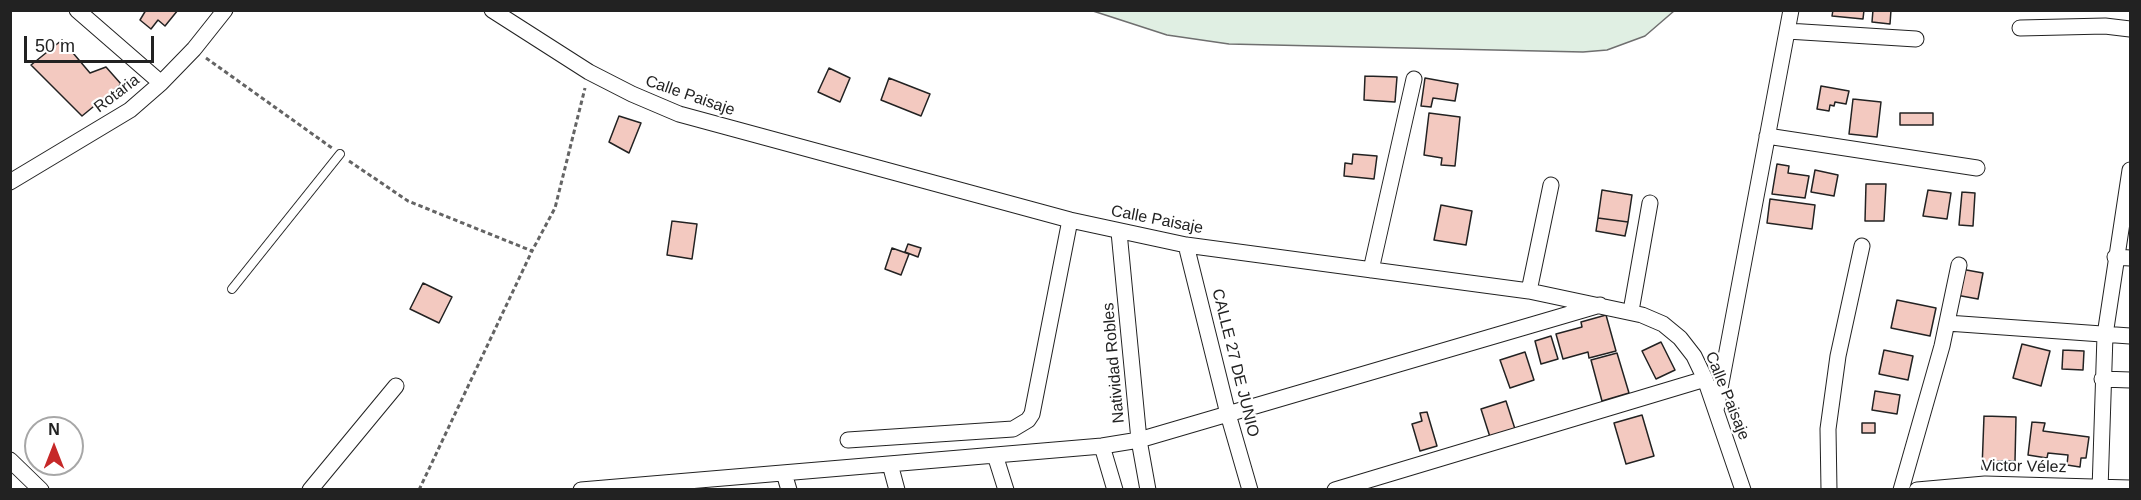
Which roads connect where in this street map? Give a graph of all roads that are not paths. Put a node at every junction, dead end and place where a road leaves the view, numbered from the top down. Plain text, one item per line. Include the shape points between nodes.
1 (77, 10) edge
2 (225, 10) edge
3 (492, 10) edge
4 (1791, 10) edge
5 (2020, 28) dead end
6 (2130, 29) edge
7 (1787, 31) junction
8 (1916, 39) dead end
9 (1414, 79) dead end
10 (161, 83) junction
11 (1767, 136) junction
12 (340, 154) road end
13 (1977, 168) dead end
14 (2130, 170) edge
15 (10, 182) edge
16 (1551, 185) dead end
17 (1650, 203) dead end
18 (1070, 220) junction
19 (1119, 232) junction
20 (1186, 245) junction
21 (1862, 246) dead end
22 (2123, 258) edge
23 (1959, 265) dead end
24 (1371, 270) junction
25 (232, 289) dead end
26 (1529, 291) junction
27 (1603, 304) junction
28 (1631, 311) junction
29 (1947, 323) junction
30 (2104, 335) junction
31 (2130, 336) edge
32 (1705, 379) junction
33 (2102, 379) junction
34 (2130, 380) edge
35 (396, 386) dead end
36 (1716, 410) junction
37 (1228, 414) junction
38 (848, 440) dead end
39 (1139, 440) junction
40 (1102, 446) junction
41 (995, 455) junction
42 (10, 460) edge
43 (890, 464) junction
44 (784, 472) junction
45 (679, 485) edge
46 (2100, 488) edge
47 (2130, 488) edge
48 (41, 489) edge
49 (310, 489) edge
50 (581, 489) edge
51 (789, 489) edge
52 (897, 489) edge
53 (1006, 489) edge
54 (1115, 489) edge
55 (1148, 489) edge
56 (1250, 489) edge
57 (1335, 489) edge
58 (1743, 489) edge
59 (1829, 489) edge
60 (1901, 489) edge
61 (1917, 489) edge

1 - 10 street
2 - 10 street, Rotaria
3 - 18 street, Calle Paisaje via 589,72 632,94 717,126
4 - 7 street
5 - 6 street
7 - 8 street
7 - 11 street
9 - 24 street
10 - 15 street, Rotaria via 103,128
11 - 13 street
11 - 36 street
12 - 25 lane
14 - 22 street
16 - 26 street
17 - 28 street
18 - 19 street, Calle Paisaje
18 - 38 street via 1028,420 1013,429
19 - 20 street, Calle Paisaje
19 - 39 street, Natividad Robles
20 - 24 street, Calle Paisaje
20 - 37 street, CALLE 27 DE JUNIO
21 - 59 street via 1836,366 1828,429
22 - 30 street
23 - 29 street
24 - 26 street, Calle Paisaje
26 - 27 street, Calle Paisaje
27 - 28 street, Calle Paisaje
27 - 37 street
28 - 32 street, Calle Paisaje via 1663,324 1680,338
29 - 30 street
29 - 60 street
30 - 31 street
30 - 33 street
32 - 36 street, Calle Paisaje
32 - 57 street
33 - 34 street
33 - 46 street
35 - 49 street
36 - 58 street, Calle Paisaje
37 - 39 street
37 - 56 street, CALLE 27 DE JUNIO
39 - 40 street
39 - 55 street, Natividad Robles
40 - 41 street
40 - 54 street
41 - 43 street
41 - 53 street
42 - 48 street
43 - 44 street
43 - 52 street
44 - 45 street
44 - 51 street
45 - 50 street
46 - 47 street, Victor Vélez
46 - 61 street, Victor Vélez via 1985,483

